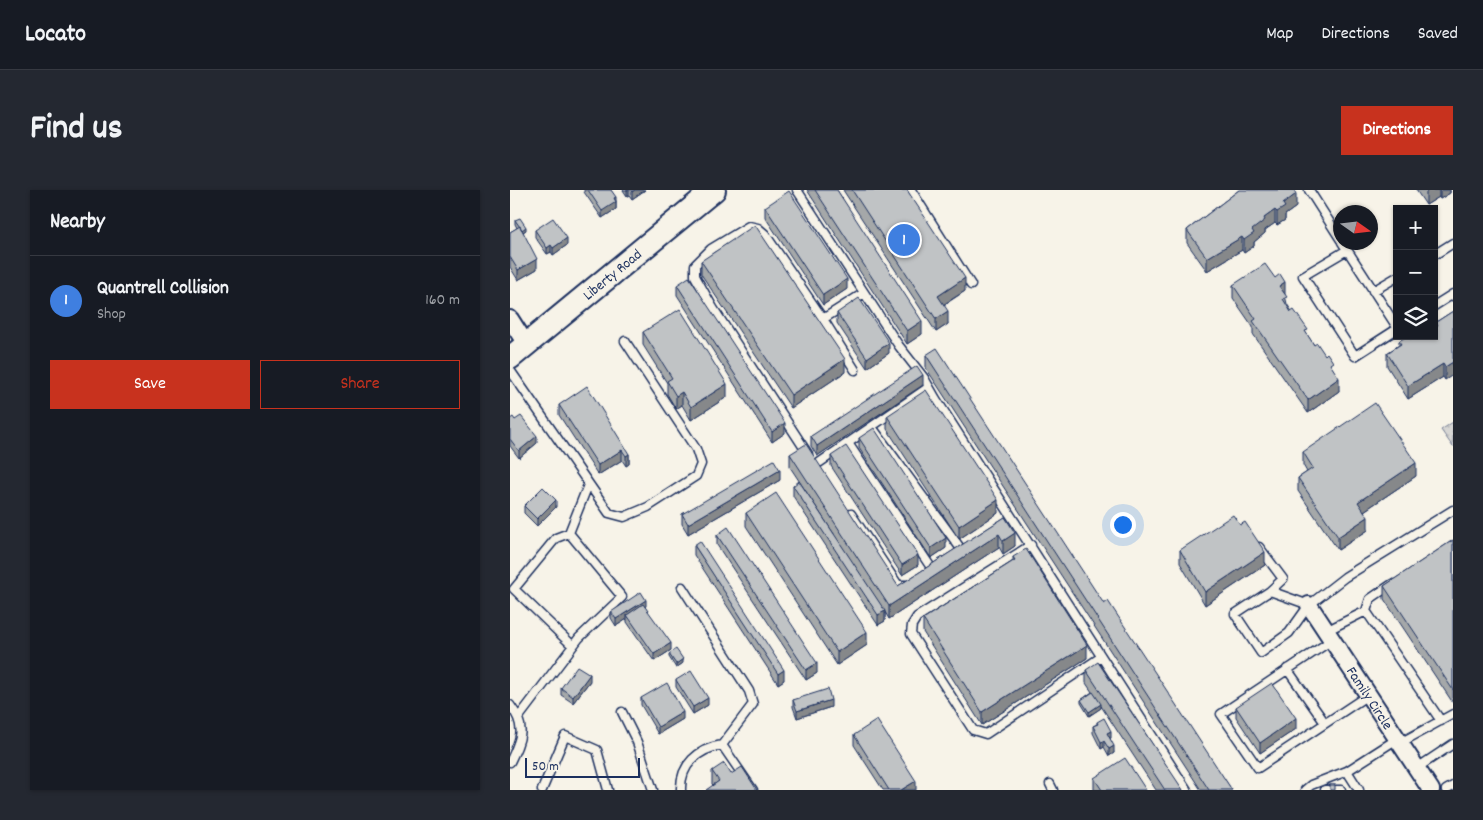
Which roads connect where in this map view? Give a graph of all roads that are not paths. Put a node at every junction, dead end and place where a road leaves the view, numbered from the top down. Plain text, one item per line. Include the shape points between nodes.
1 (714, 190) edge
2 (797, 190) edge
3 (911, 190) edge
4 (1309, 190) edge
5 (1333, 228) edge
6 (1453, 244) edge
7 (1347, 250) joint
8 (1438, 253) edge
9 (1393, 279) edge
10 (971, 285) dead end
11 (1373, 291) junction
12 (864, 293) junction
13 (1453, 294) edge
14 (1438, 303) edge
15 (510, 319) edge
16 (823, 319) junction
17 (1393, 322) edge
18 (1393, 331) edge
19 (625, 341) dead end
20 (518, 351) edge
21 (510, 370) edge
22 (855, 370) dead end
23 (929, 387) junction
24 (872, 426) junction
25 (848, 443) junction
26 (816, 465) junction
27 (821, 472) edge
28 (588, 485) junction
29 (847, 509) edge
30 (1453, 510) edge
31 (1012, 515) junction
32 (1005, 520) edge
33 (569, 533) junction
34 (1254, 540) edge
35 (968, 544) edge
36 (1031, 545) junction
37 (961, 550) junction
38 (954, 554) edge
39 (939, 564) edge
40 (932, 569) junction
41 (924, 575) edge
42 (916, 580) edge
43 (1398, 580) edge
44 (682, 588) dead end
45 (1270, 591) junction
46 (1309, 605) junction
47 (1366, 611) junction
48 (1329, 635) junction
49 (573, 646) junction
50 (1101, 657) junction
51 (1288, 669) junction
52 (1368, 695) junction
53 (510, 705) edge
54 (622, 712) dead end
55 (1453, 714) edge
56 (519, 717) junction
57 (1441, 721) junction
58 (1325, 724) junction
59 (1399, 741) junction
60 (1453, 744) edge
61 (722, 746) junction
62 (510, 759) edge
63 (1417, 768) junction
64 (1347, 771) junction
65 (1453, 786) edge
66 (542, 790) edge
67 (608, 790) edge
68 (653, 790) edge
69 (680, 790) edge
70 (753, 790) edge
71 (1187, 790) edge
72 (1305, 790) edge
73 (1325, 790) edge
74 (1341, 790) edge
75 (1359, 790) edge
76 (1431, 790) edge
77 (1446, 790) edge

1 - 20 main road, Liberty Road
2 - 12 lane
3 - 10 lane
4 - 5 lane
6 - 8 lane
7 - 11 lane
7 - 18 lane via 1304,276 1355,356
9 - 11 lane
11 - 17 lane
12 - 16 lane
12 - 23 lane
13 - 14 lane
15 - 20 street
16 - 22 lane
16 - 26 lane via 758,228 749,226 711,249 695,265 695,276 713,308
19 - 28 lane via 696,449 701,464 696,476 648,507 624,516 610,514
21 - 28 lane
23 - 24 lane
23 - 31 lane
24 - 25 lane
24 - 37 lane
25 - 26 lane
25 - 40 lane
26 - 27 lane
28 - 33 lane
29 - 42 lane via 898,585 908,586
30 - 46 lane via 1344,577
31 - 32 lane
31 - 36 lane
33 - 49 lane via 622,598
33 - 49 lane via 556,538 514,590
34 - 45 lane via 1283,579
35 - 37 lane
36 - 50 lane
36 - 50 lane via 917,617 911,634 972,730 986,734
37 - 38 lane
39 - 40 lane
40 - 41 lane
43 - 47 lane via 1370,599
44 - 61 lane via 749,691 752,704
45 - 46 lane
45 - 46 lane via 1235,614 1261,654 1289,633
46 - 48 street, Family Circle
47 - 48 lane
47 - 57 lane
48 - 51 lane
48 - 52 street, Family Circle
49 - 56 lane
50 - 71 lane
51 - 58 lane
51 - 58 lane via 1221,714 1258,768
52 - 58 lane
52 - 59 street, Family Circle
53 - 56 lane
54 - 68 lane via 637,742
55 - 57 lane
56 - 62 lane via 521,738
57 - 59 lane
59 - 63 street, Family Circle
59 - 64 lane
60 - 63 lane
61 - 69 lane via 708,747 700,752 680,778
61 - 70 lane
63 - 76 street, Family Circle
64 - 72 lane
64 - 75 lane
65 - 77 lane
66 - 67 lane via 565,736 597,750
73 - 74 lane

